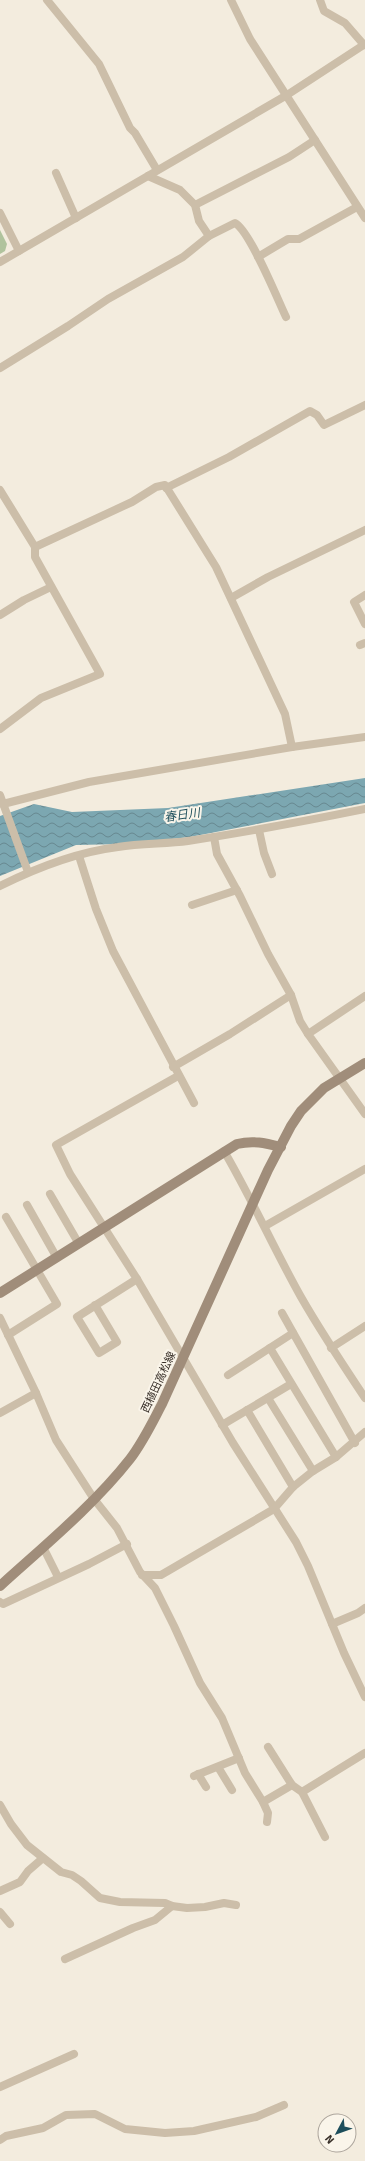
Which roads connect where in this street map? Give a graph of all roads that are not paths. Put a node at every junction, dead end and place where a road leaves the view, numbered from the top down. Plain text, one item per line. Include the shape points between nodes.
1 (47, 0) edge
2 (231, 0) edge
3 (320, 0) edge
4 (365, 44) edge
5 (287, 95) junction
6 (315, 140) junction
7 (156, 170) junction
8 (56, 173) dead end
9 (148, 176) junction
10 (195, 205) junction
11 (357, 207) junction
12 (0, 213) edge
13 (364, 214) edge
14 (76, 218) junction
15 (209, 236) junction
16 (19, 251) junction
17 (258, 258) junction
18 (0, 262) edge
19 (286, 317) dead end
20 (0, 368) edge
21 (365, 404) edge
22 (166, 488) junction
23 (0, 490) edge
24 (365, 530) edge
25 (35, 547) junction
26 (51, 587) junction
27 (365, 595) edge
28 (231, 598) junction
29 (0, 614) edge
30 (365, 624) edge
31 (0, 729) edge
32 (365, 737) edge
33 (292, 747) junction
34 (0, 795) edge
35 (4, 806) junction
36 (365, 809) edge
37 (259, 830) junction
38 (214, 837) junction
39 (79, 856) junction
40 (27, 870) junction
41 (272, 874) dead end
42 (0, 886) edge
43 (237, 890) junction
44 (192, 905) dead end
45 (291, 995) junction
46 (365, 996) edge
47 (308, 1034) junction
48 (365, 1063) edge
49 (173, 1067) junction
50 (178, 1076) junction
51 (340, 1078) junction
52 (194, 1103) dead end
53 (365, 1114) edge
54 (280, 1147) junction
55 (224, 1151) junction
56 (365, 1169) edge
57 (50, 1194) dead end
58 (254, 1203) junction
59 (27, 1205) dead end
60 (6, 1217) dead end
61 (265, 1226) junction
62 (103, 1229) junction
63 (79, 1244) junction
64 (57, 1258) junction
65 (37, 1270) junction
66 (137, 1279) junction
67 (0, 1293) edge
68 (95, 1305) junction
69 (282, 1313) dead end
70 (0, 1318) edge
71 (365, 1326) edge
72 (293, 1333) junction
73 (8, 1335) junction
74 (270, 1348) junction
75 (331, 1348) junction
76 (184, 1357) junction
77 (228, 1375) dead end
78 (291, 1384) junction
79 (36, 1393) junction
80 (268, 1398) junction
81 (365, 1398) edge
82 (247, 1410) junction
83 (0, 1413) edge
84 (222, 1425) junction
85 (365, 1432) edge
86 (355, 1443) junction
87 (336, 1457) junction
88 (313, 1471) junction
89 (293, 1487) junction
90 (94, 1498) junction
91 (274, 1509) junction
92 (127, 1544) junction
93 (43, 1547) junction
94 (142, 1575) junction
95 (161, 1575) junction
96 (58, 1577) junction
97 (0, 1586) edge
98 (155, 1588) junction
99 (0, 1602) edge
100 (365, 1608) edge
101 (332, 1624) junction
102 (365, 1697) edge
103 (268, 1747) dead end
104 (365, 1753) edge
105 (239, 1758) junction
106 (218, 1767) junction
107 (292, 1785) junction
108 (206, 1787) dead end
109 (232, 1790) dead end
110 (302, 1792) junction
111 (263, 1802) junction
112 (0, 1805) edge
113 (268, 1822) dead end
114 (325, 1838) dead end
115 (44, 1858) junction
116 (0, 1891) edge
117 (236, 1905) dead end
118 (172, 1906) junction
119 (0, 1912) edge
120 (10, 1924) dead end
121 (65, 1959) dead end
122 (74, 2054) dead end
123 (0, 2087) edge
124 (284, 2104) dead end
125 (0, 2140) edge

1 - 7 street via 99,64 130,128 136,133
2 - 5 street via 250,39
3 - 4 street via 324,11 345,22
4 - 5 street
5 - 6 street
5 - 7 street
6 - 10 street via 289,157
6 - 11 street
7 - 9 street
8 - 14 street
9 - 10 street via 180,190
9 - 14 street
10 - 15 street via 199,221
11 - 13 street
11 - 17 street via 298,239 288,239
12 - 16 street
14 - 16 street
15 - 17 street via 235,223 240,226
15 - 20 street via 183,257 108,298
16 - 18 street
17 - 19 street
21 - 22 street via 324,425 310,410 229,457
22 - 25 street via 156,487 132,502
22 - 28 street via 216,567
23 - 25 street
24 - 28 street
25 - 26 street via 35,557
26 - 29 street
26 - 31 street via 100,674 41,698
27 - 30 street via 354,602
28 - 33 street via 286,714
32 - 33 street
33 - 35 street via 89,782
34 - 35 street
35 - 40 street
36 - 37 street
37 - 38 street
37 - 41 street
38 - 39 street via 118,847
38 - 43 street via 217,854
39 - 40 street
39 - 49 street via 113,951
40 - 42 street
43 - 44 street
43 - 45 street
45 - 47 street via 300,1021
45 - 49 street
46 - 47 street
47 - 51 street
48 - 51 main road, 西植田高松線
49 - 50 street
50 - 52 street
50 - 62 street via 56,1145
51 - 53 street
51 - 54 main road, 西植田高松線 via 324,1088 301,1111
54 - 55 main road via 261,1141 248,1141
54 - 58 main road, 西植田高松線
55 - 58 street
55 - 62 main road
56 - 61 street
57 - 63 street
58 - 61 street
58 - 76 main road, 西植田高松線
59 - 64 street
60 - 65 street
61 - 75 street via 300,1296
62 - 63 main road
62 - 66 street
63 - 64 main road
64 - 65 main road
65 - 67 main road
65 - 73 street via 57,1304
66 - 68 street
66 - 76 street
68 - 68 street via 76,1317 99,1353 117,1342
69 - 72 street
70 - 73 street
71 - 75 street
72 - 74 street
72 - 86 street
73 - 79 street
74 - 77 street
74 - 78 street
75 - 81 street
76 - 84 street
76 - 90 main road, 西植田高松線 via 146,1435 130,1458
78 - 80 street
78 - 87 street
79 - 83 street
79 - 90 street via 56,1440
80 - 82 street
80 - 88 street
82 - 84 street
82 - 89 street
84 - 91 street
85 - 86 street
86 - 87 street
87 - 88 street
88 - 89 street
89 - 91 street
90 - 92 street
90 - 93 main road, 西植田高松線
91 - 95 street
91 - 101 street via 308,1566
92 - 94 street
92 - 96 street
93 - 96 street
93 - 97 main road, 西植田高松線
94 - 95 street
94 - 98 street
95 - 98 street
96 - 99 street via 3,1604
98 - 105 street via 200,1683 222,1718
100 - 101 street
101 - 102 street
103 - 107 street
104 - 110 street
105 - 106 street
105 - 111 street
106 - 108 street via 196,1775
106 - 109 street
107 - 110 street
107 - 111 street
110 - 114 street
111 - 113 street via 268,1813
112 - 115 street via 27,1845
115 - 116 street via 28,1871 20,1882
115 - 118 street via 61,1872 81,1881 100,1898 120,1902 165,1903
117 - 118 street via 224,1903 205,1907
118 - 121 street via 155,1920
119 - 120 street
122 - 123 street
124 - 125 street via 256,2117 194,2132 125,2129 95,2114 66,2115 43,2128 6,2136

